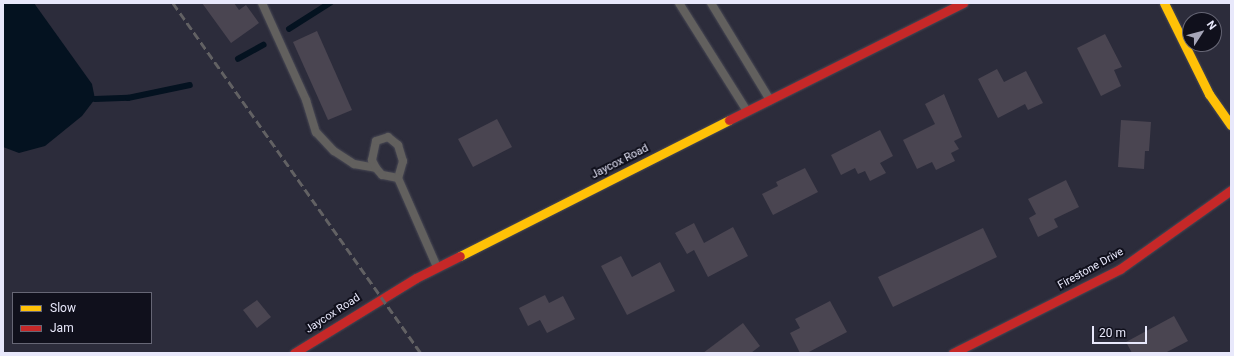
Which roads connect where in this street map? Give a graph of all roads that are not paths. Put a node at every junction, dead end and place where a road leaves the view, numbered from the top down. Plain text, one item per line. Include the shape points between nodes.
1 (262, 3) edge
2 (679, 3) edge
3 (711, 3) edge
4 (963, 3) edge
5 (1164, 3) edge
6 (770, 100) junction
7 (748, 112) junction
8 (1231, 125) edge
9 (376, 168) junction
10 (398, 178) junction
11 (1231, 190) edge
12 (437, 267) junction
13 (294, 353) edge
14 (953, 353) edge

1 - 9 lane via 306,100 316,132 334,151 354,164
2 - 7 lane
3 - 6 lane
4 - 6 street, Jaycox Road
5 - 8 street via 1209,94
6 - 7 street, Jaycox Road
7 - 12 street, Jaycox Road
9 - 10 lane via 382,175
9 - 10 lane via 372,160 376,141 388,137 398,145 402,162
10 - 12 lane
11 - 14 street, Firestone Drive via 1120,269
12 - 13 street, Jaycox Road via 381,297

